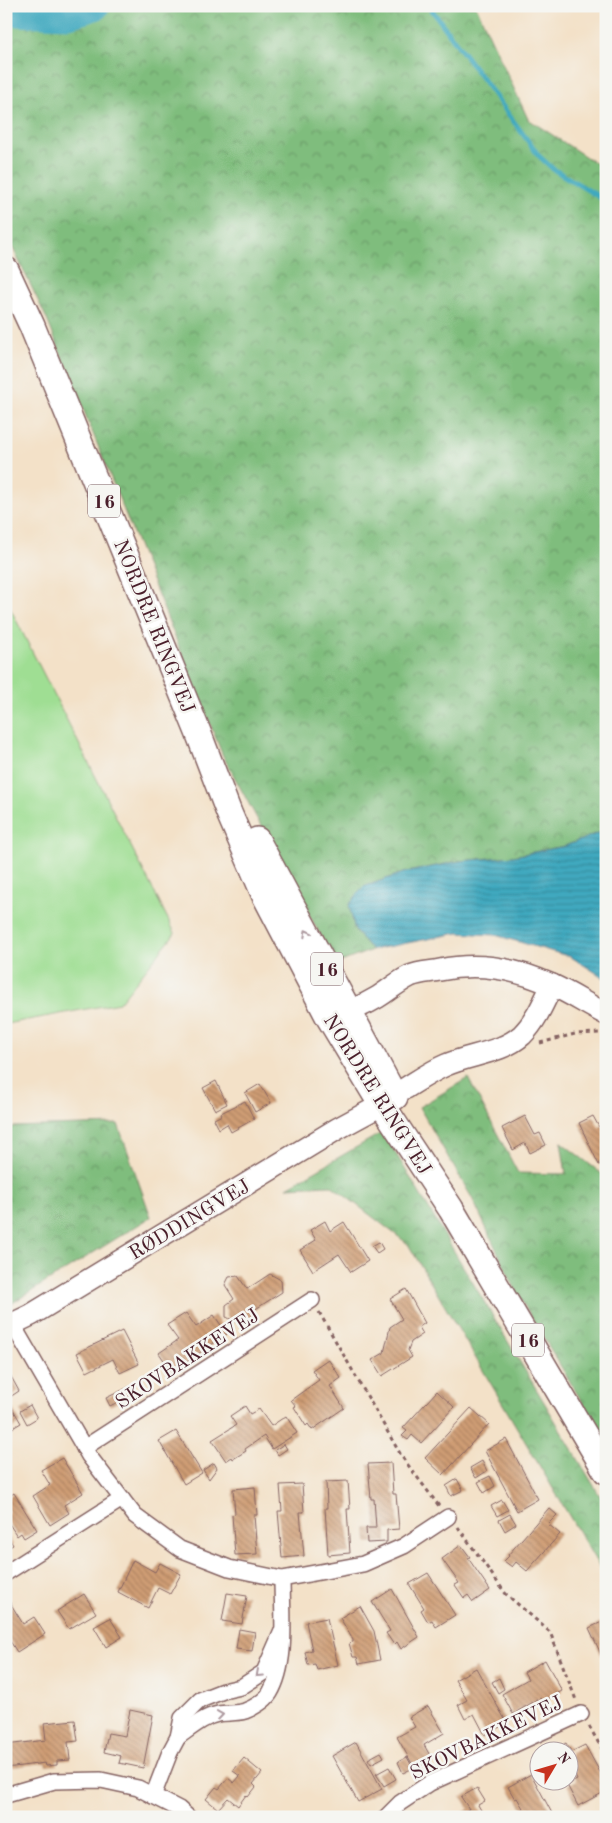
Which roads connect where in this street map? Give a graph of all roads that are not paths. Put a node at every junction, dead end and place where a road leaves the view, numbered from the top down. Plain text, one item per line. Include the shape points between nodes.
1 (6, 270) edge
2 (552, 985) junction
3 (340, 1009) junction
4 (606, 1014) edge
5 (406, 1088) dead end
6 (372, 1110) dead end
7 (312, 1300) dead end
8 (11, 1324) edge
9 (84, 1448) junction
10 (606, 1471) edge
11 (122, 1499) junction
12 (448, 1517) dead end
13 (6, 1572) edge
14 (282, 1579) junction
15 (282, 1632) junction
16 (581, 1714) dead end
17 (178, 1737) junction
18 (6, 1795) edge
19 (154, 1796) junction
20 (188, 1817) edge
21 (386, 1817) edge

1 - 3 main road, NORDRE RINGVEJ / 16 via 32,326 198,732
2 - 3 street via 517,972 482,966 453,967 413,975 378,996
2 - 4 street
2 - 5 street via 536,1017 517,1038 502,1047 447,1064
3 - 10 main road, NORDRE RINGVEJ / 16 via 390,1086 451,1209
6 - 8 street, RØDDINGVEJ
7 - 9 street, SKOVBAKKEVEJ
8 - 9 street
9 - 11 street
11 - 13 street
11 - 14 street via 135,1516 180,1549 229,1568
12 - 14 street via 404,1546 363,1564
14 - 15 street
15 -> 17 street via 264,1672 241,1687 200,1700 182,1718
17 -> 15 street via 203,1719 245,1711 269,1694 282,1653
16 - 21 street, SKOVBAKKEVEJ via 430,1783 400,1803
17 - 19 street
18 - 19 street via 54,1780 101,1780 138,1788
19 - 20 street

